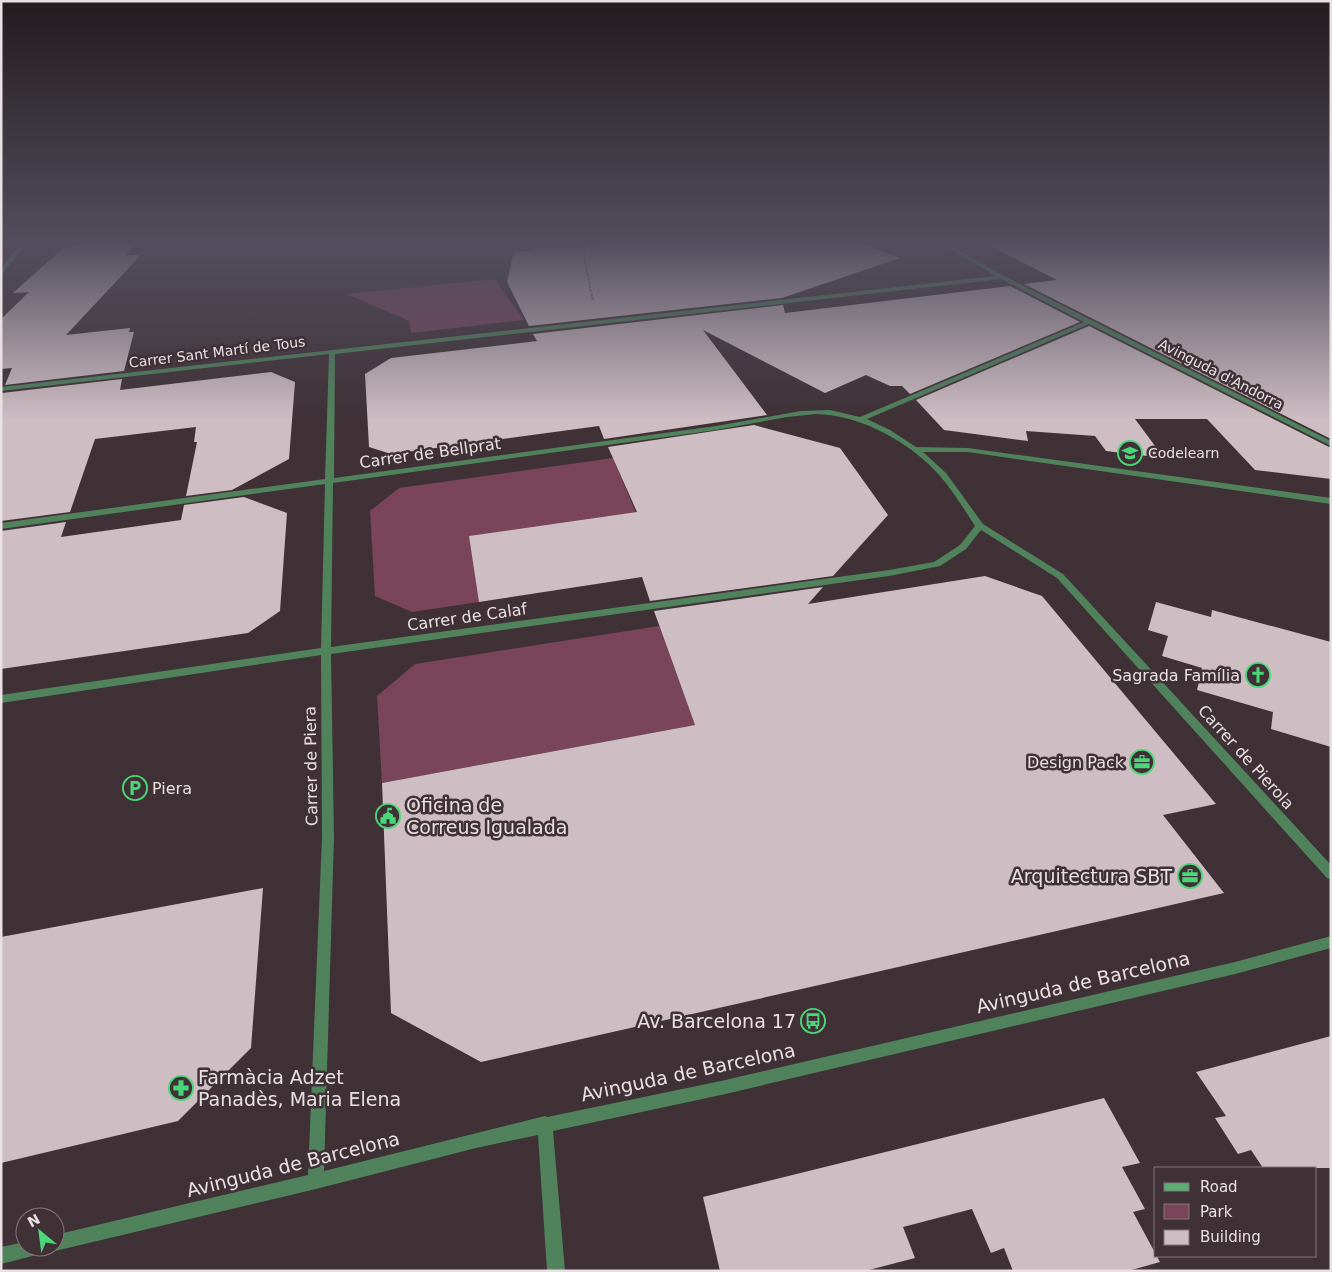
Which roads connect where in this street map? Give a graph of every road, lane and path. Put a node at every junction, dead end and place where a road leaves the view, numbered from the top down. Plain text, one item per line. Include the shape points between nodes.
1 (593, 301) edge
2 (774, 301) edge
3 (1049, 301) edge
4 (600, 320) junction
5 (1089, 322) junction
6 (332, 351) junction
7 (1, 389) edge
8 (861, 419) junction
9 (1331, 444) edge
10 (913, 449) junction
11 (330, 482) junction
12 (1331, 501) edge
13 (1, 526) edge
14 (980, 526) junction
15 (326, 651) junction
16 (1, 699) edge
17 (1331, 874) edge
18 (1331, 942) edge
19 (544, 1124) junction
20 (316, 1181) junction
21 (65, 1241) edge
22 (15, 1253) edge
23 (1, 1256) edge
24 (556, 1271) edge

1 - 4 path
2 - 4 street, Carrer Sant Martí de Tous
3 - 5 street, Avinguda d'Andorra
4 - 6 street, Carrer Sant Martí de Tous
5 - 8 street
5 - 9 street, Avinguda d'Andorra
6 - 7 street, Carrer Sant Martí de Tous
6 - 11 street, Carrer de Piera
8 - 10 street, Carrer de Bellprat
8 - 11 street, Carrer de Bellprat via 831,412 802,413
10 - 12 street via 968,450
10 - 14 street, Carrer de Bellprat via 937,468
11 - 13 street, Carrer de Bellprat
11 - 15 street, Carrer de Piera
14 - 15 street, Carrer de Calaf via 962,547 937,564
14 - 17 street, Carrer de Pierola via 1060,576
15 - 16 street, Carrer de Calaf
15 - 20 street, Carrer de Piera via 328,837
18 - 19 street, Avinguda de Barcelona via 1235,968 721,1088
19 - 20 street, Avinguda de Barcelona
19 - 24 street
20 - 21 street, Avinguda de Barcelona
22 - 23 street

